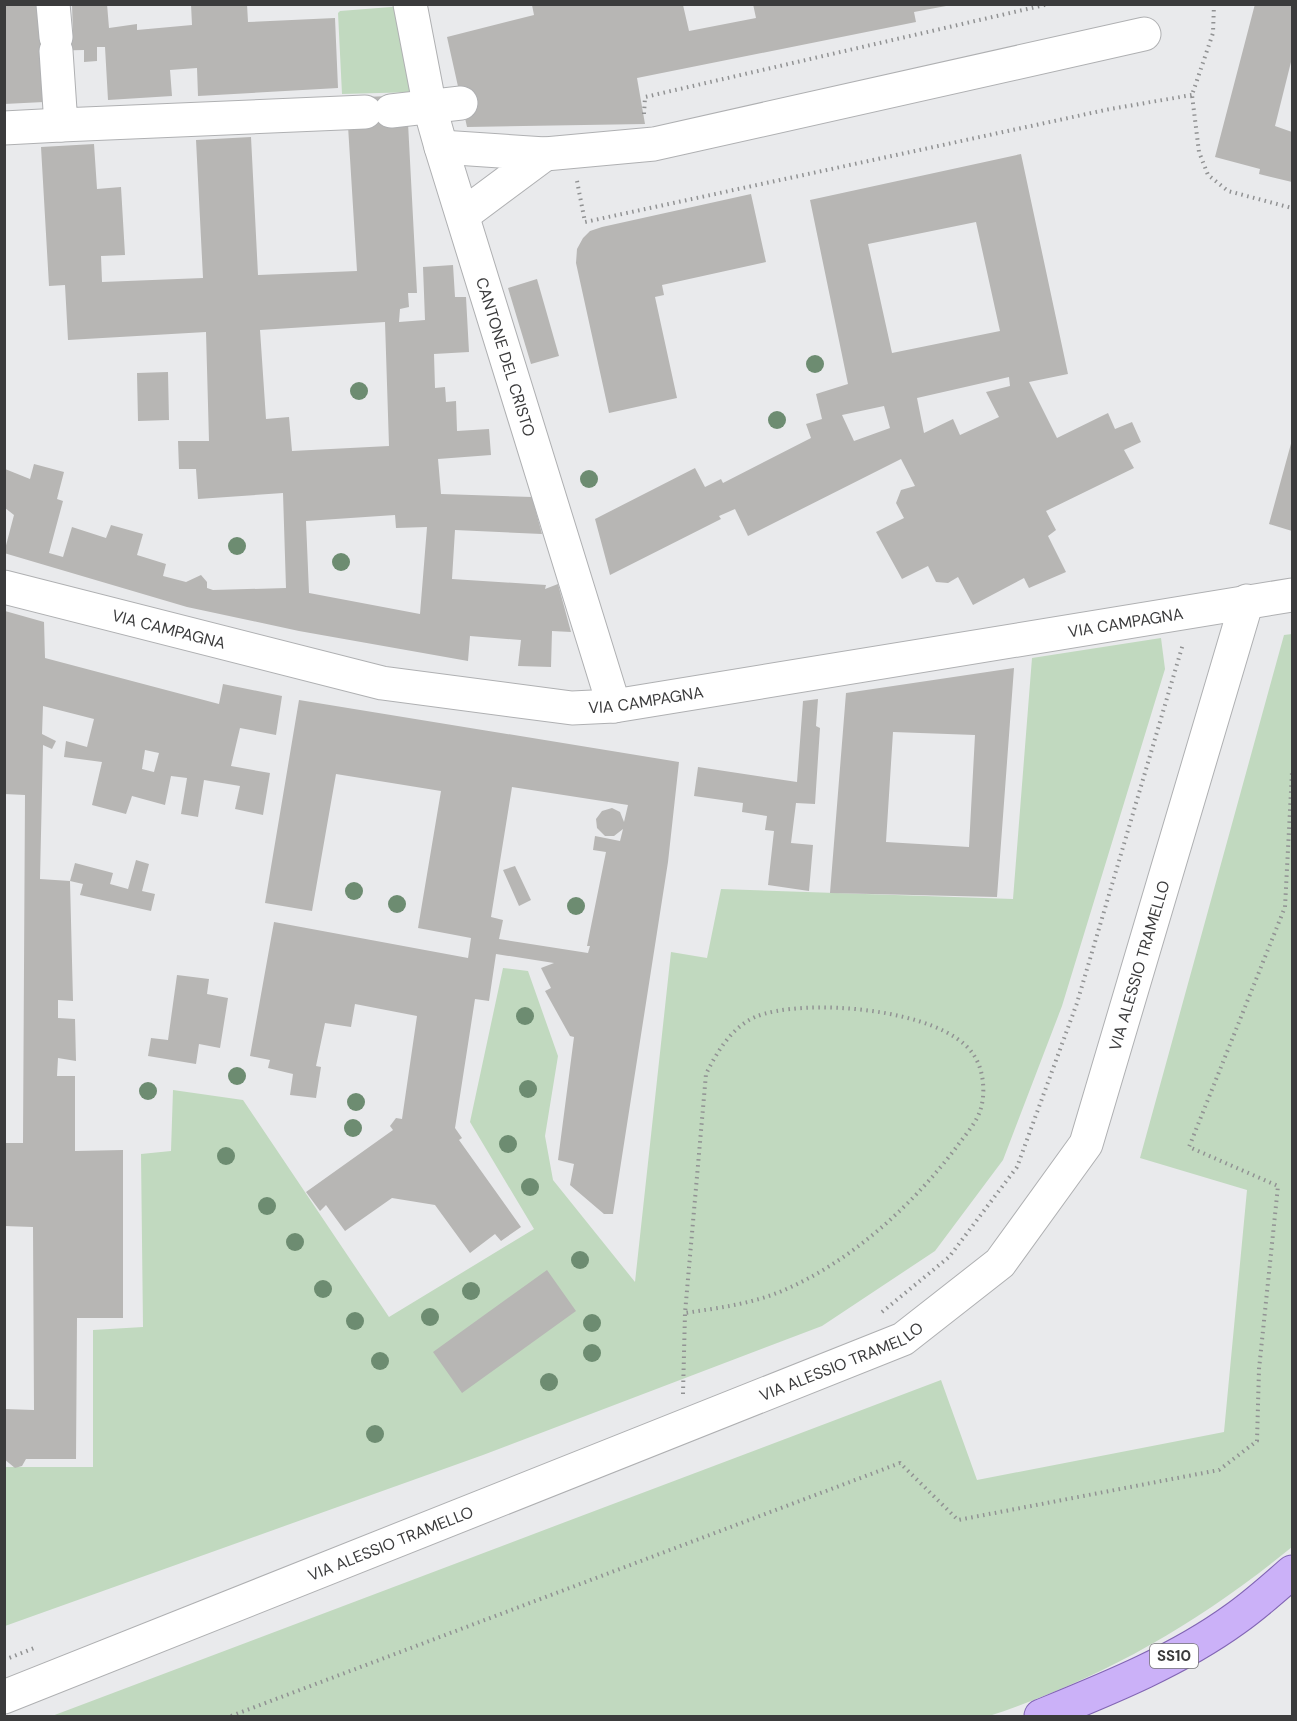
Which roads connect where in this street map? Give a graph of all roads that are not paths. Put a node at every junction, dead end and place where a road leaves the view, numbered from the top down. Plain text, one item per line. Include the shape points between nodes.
1 (53, 4) edge
2 (410, 4) edge
3 (1144, 34) dead end
4 (446, 105) junction
5 (61, 125) junction
6 (4, 128) edge
7 (441, 147) junction
8 (558, 153) junction
9 (463, 214) junction
10 (4, 587) edge
11 (1293, 595) edge
12 (1246, 601) junction
13 (614, 706) junction
14 (1293, 1572) edge
15 (4, 1697) edge
16 (1041, 1716) edge

1 - 5 street
2 - 4 street, CANTONE DEL CRISTO
3 - 8 street via 654,144
4 - 5 street
4 - 7 street, CANTONE DEL CRISTO
5 - 6 street
7 - 8 street
7 - 9 street, CANTONE DEL CRISTO
8 - 9 street
9 - 13 street, CANTONE DEL CRISTO
10 - 13 street, VIA CAMPAGNA via 382,683 572,708
11 - 12 street, VIA CAMPAGNA
12 - 13 street, VIA CAMPAGNA
12 - 15 street, VIA ALESSIO TRAMELLO via 1086,1144 1000,1263 903,1339
14 - 16 main road, SS10 via 1235,1619 1191,1647 1119,1684

